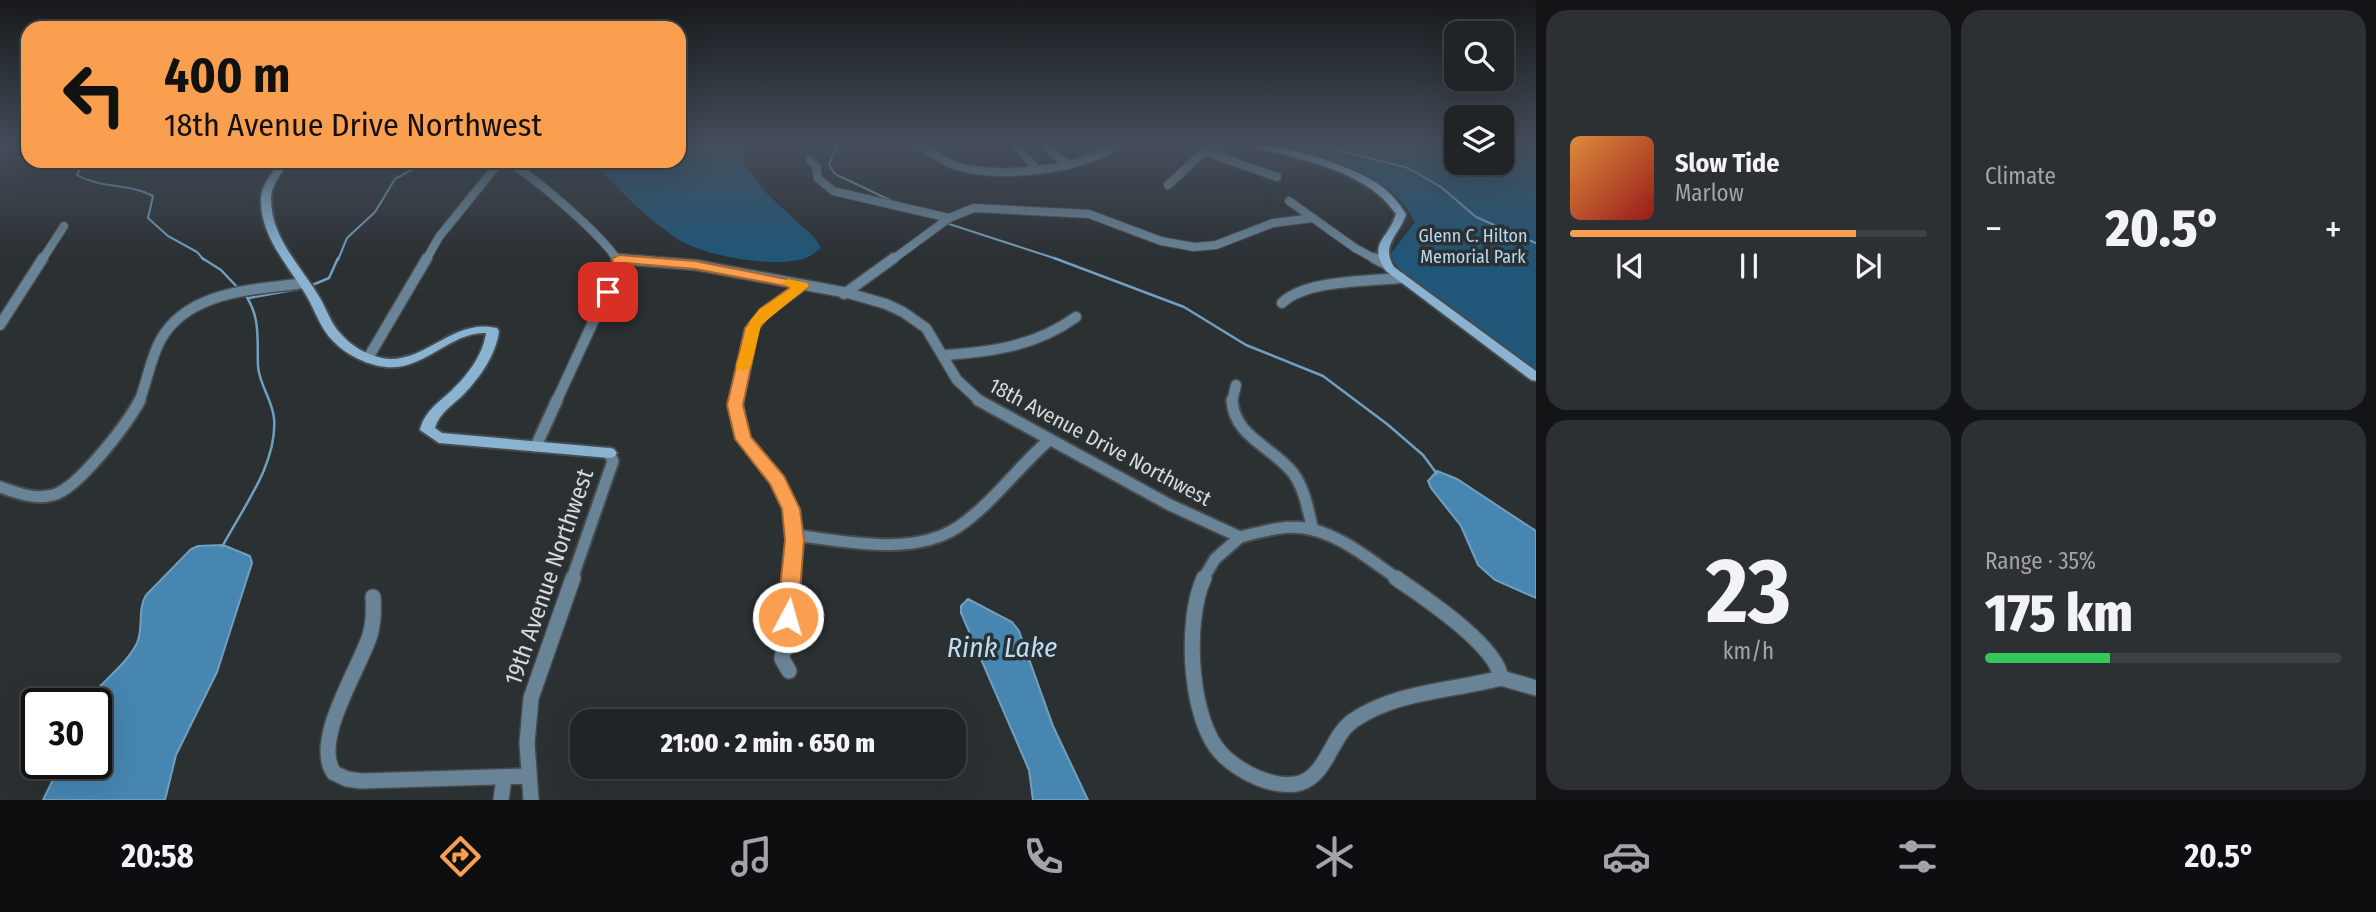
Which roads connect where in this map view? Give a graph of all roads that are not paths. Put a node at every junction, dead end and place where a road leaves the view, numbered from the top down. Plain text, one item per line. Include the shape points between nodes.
1 (272, 182) edge
2 (482, 182) edge
3 (534, 182) edge
4 (823, 182) edge
5 (1170, 182) edge
6 (1366, 182) edge
7 (1167, 185) dead end
8 (1289, 201) dead end
9 (949, 218) junction
10 (1312, 218) junction
11 (64, 226) dead end
12 (619, 259) junction
13 (1385, 264) junction
14 (1401, 278) junction
15 (304, 283) junction
16 (802, 286) junction
17 (844, 294) junction
18 (1283, 303) dead end
19 (1076, 317) dead end
20 (0, 325) edge
21 (944, 355) junction
22 (368, 358) junction
23 (1536, 377) edge
24 (1236, 385) dead end
25 (1048, 441) junction
26 (536, 446) junction
27 (610, 453) joint
28 (0, 487) edge
29 (1313, 530) junction
30 (794, 535) junction
31 (1240, 537) junction
32 (373, 597) dead end
33 (789, 671) dead end
34 (1501, 678) junction
35 (1536, 688) edge
36 (529, 776) junction
37 (503, 777) junction
38 (501, 800) edge
39 (531, 800) edge

1 - 15 street via 265,202 277,241
2 - 22 street via 439,237
3 - 12 street
4 - 9 street via 834,191
5 - 7 street
6 - 13 street via 1401,214 1381,248
8 - 10 street
9 - 10 street via 974,208 1083,213 1168,243 1194,247 1216,245 1273,223
9 - 17 street
10 - 13 street
11 - 20 street
12 - 16 street, 18th Avenue Drive Northwest via 695,265
12 - 26 street
13 - 14 street
14 - 18 street via 1303,290 1287,296
14 - 23 street
15 - 22 street via 338,339
15 - 28 street via 249,289 192,308 159,342 136,408 78,482 59,494 37,499
16 - 17 street, 18th Avenue Drive Northwest
16 - 30 street via 765,312 752,328 735,405 743,439 784,491
17 - 21 street, 18th Avenue Drive Northwest via 889,305 919,321
19 - 21 street via 1028,342
21 - 25 street, 18th Avenue Drive Northwest via 953,376 967,391
22 - 26 street via 408,362 472,329 490,328 493,336 479,362 466,383 430,419 427,430 439,438
24 - 29 street via 1232,395 1235,419 1296,477
25 - 30 street via 960,526 940,537 907,542
25 - 31 street, 18th Avenue Drive Northwest
26 - 27 street
27 - 36 street, 19th Avenue Northwest via 610,471 531,698
29 - 31 street via 1281,528
29 - 34 street via 1366,555 1442,612 1493,658
30 - 33 street via 782,659
31 - 34 street via 1202,578 1192,628 1204,727 1220,754 1245,774 1275,784 1300,783 1315,773 1344,728 1369,711
32 - 37 street via 375,617 328,749 332,771 354,781
34 - 35 street
36 - 37 street
36 - 39 street, 19th Avenue Northwest
37 - 38 street

